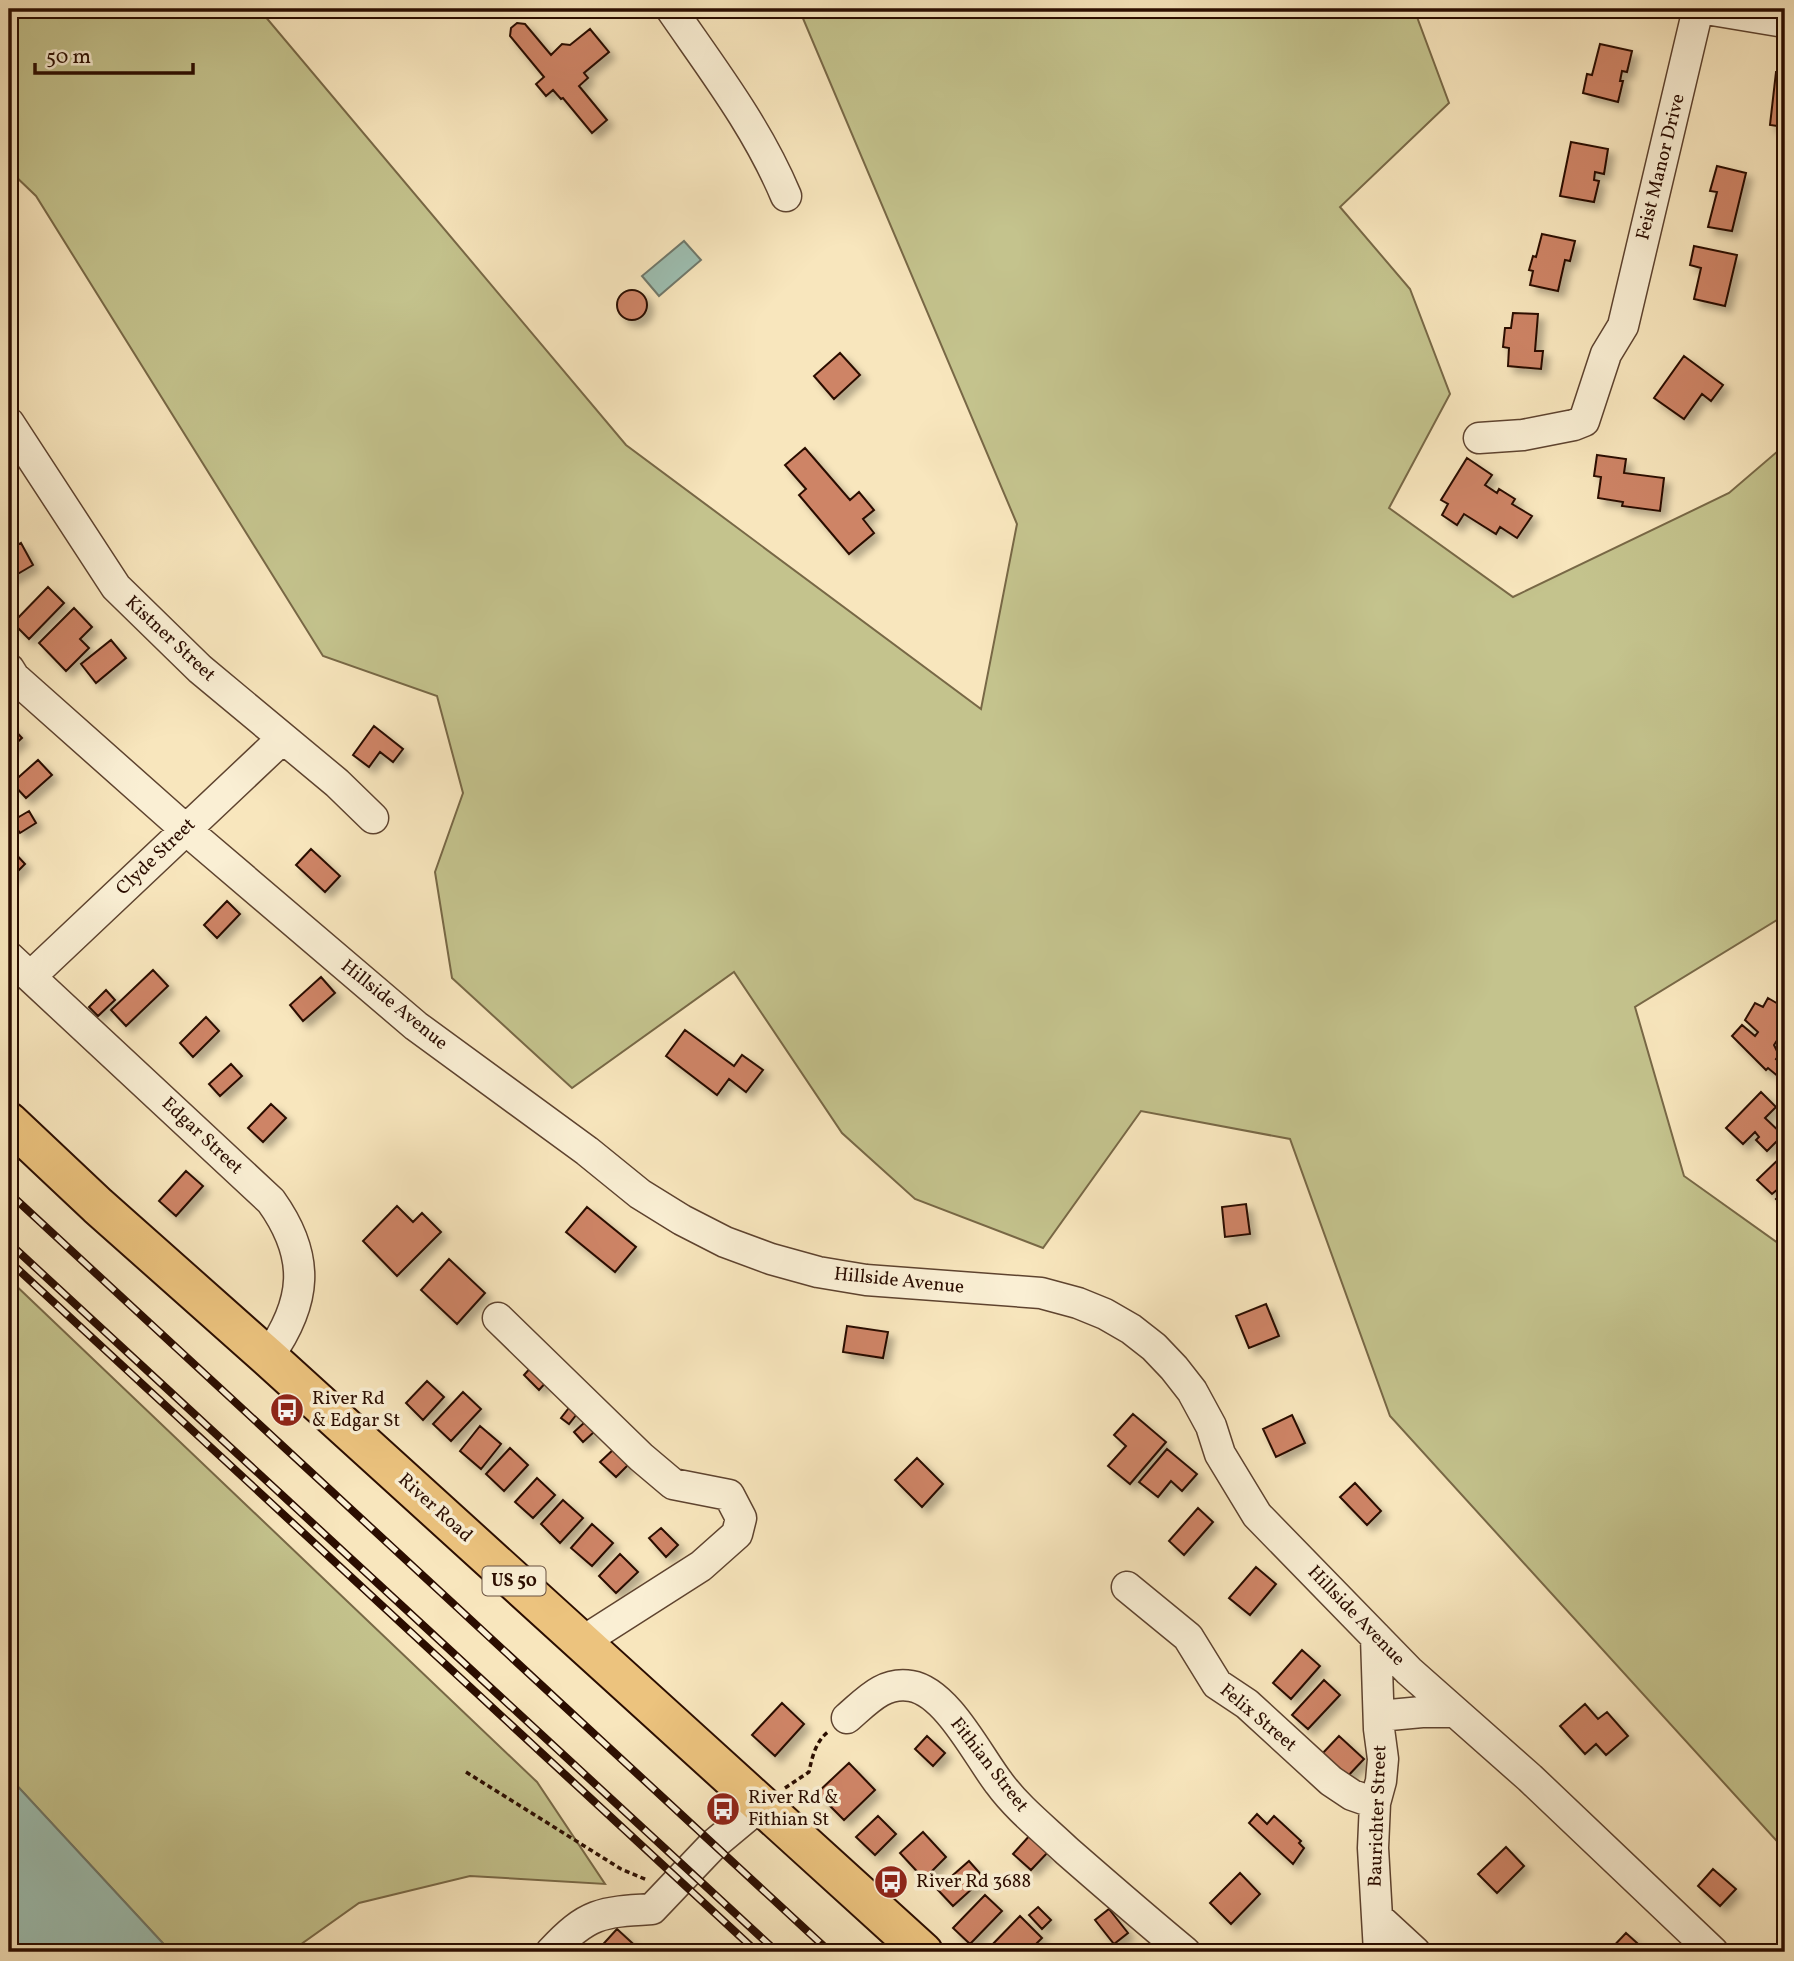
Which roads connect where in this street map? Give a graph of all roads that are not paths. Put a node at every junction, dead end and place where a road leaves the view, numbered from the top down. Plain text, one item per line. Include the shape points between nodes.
1 (671, 9) edge
2 (1698, 9) edge
3 (1706, 9) edge
4 (1785, 22) edge
5 (786, 195) dead end
6 (9, 423) edge
7 (1479, 438) dead end
8 (9, 669) edge
9 (282, 739) junction
10 (373, 818) dead end
11 (185, 829) junction
12 (9, 957) edge
13 (31, 976) junction
14 (9, 1122) edge
15 (498, 1318) dead end
16 (268, 1357) junction
17 (1127, 1587) dead end
18 (1376, 1637) junction
19 (582, 1642) junction
20 (1454, 1712) junction
21 (1379, 1716) junction
22 (847, 1718) road end
23 (773, 1796) junction
24 (1375, 1803) junction
25 (1377, 1917) junction
26 (551, 1952) edge
27 (923, 1952) edge
28 (1185, 1952) edge
29 (1379, 1952) edge
30 (1415, 1952) edge
31 (1713, 1952) edge

1 - 5 street via 730,92 770,157
2 - 7 street, Feist Manor Drive via 1623,326 1605,354 1584,421 1523,435
3 - 4 street
6 - 9 street, Kistner Street via 116,587 200,669
8 - 11 street, Hillside Avenue
9 - 10 street, Kistner Street
9 - 11 street, Clyde Street
11 - 13 street, Clyde Street
11 - 18 street, Hillside Avenue via 416,1027 640,1194 682,1220 748,1251 818,1272 1041,1293 1078,1303 1131,1329 1154,1347 1192,1391 1220,1454 1257,1516
12 - 13 street, Edgar Street
13 - 16 street, Edgar Street via 283,1217 297,1254 298,1294 286,1332
14 - 16 main road, River Road / US 50
15 - 19 street via 673,1484 729,1495 741,1518 737,1534 701,1566
16 - 19 main road, River Road / US 50
17 - 24 street, Felix Street via 1188,1637 1217,1684 1247,1704 1331,1781
18 - 20 street, Hillside Avenue
18 - 21 street, Baurichter Street
19 - 23 main road, River Road / US 50
20 - 21 street
20 - 31 street, Hillside Avenue
21 - 24 street, Baurichter Street via 1383,1759
22 - 28 street, Fithian Street via 879,1690 895,1685 928,1692 1023,1811
23 - 26 street via 713,1845 652,1909 609,1911 590,1919 571,1930
23 - 27 main road, River Road / US 50
24 - 25 street, Baurichter Street
25 - 29 street, Baurichter Street
25 - 30 street

